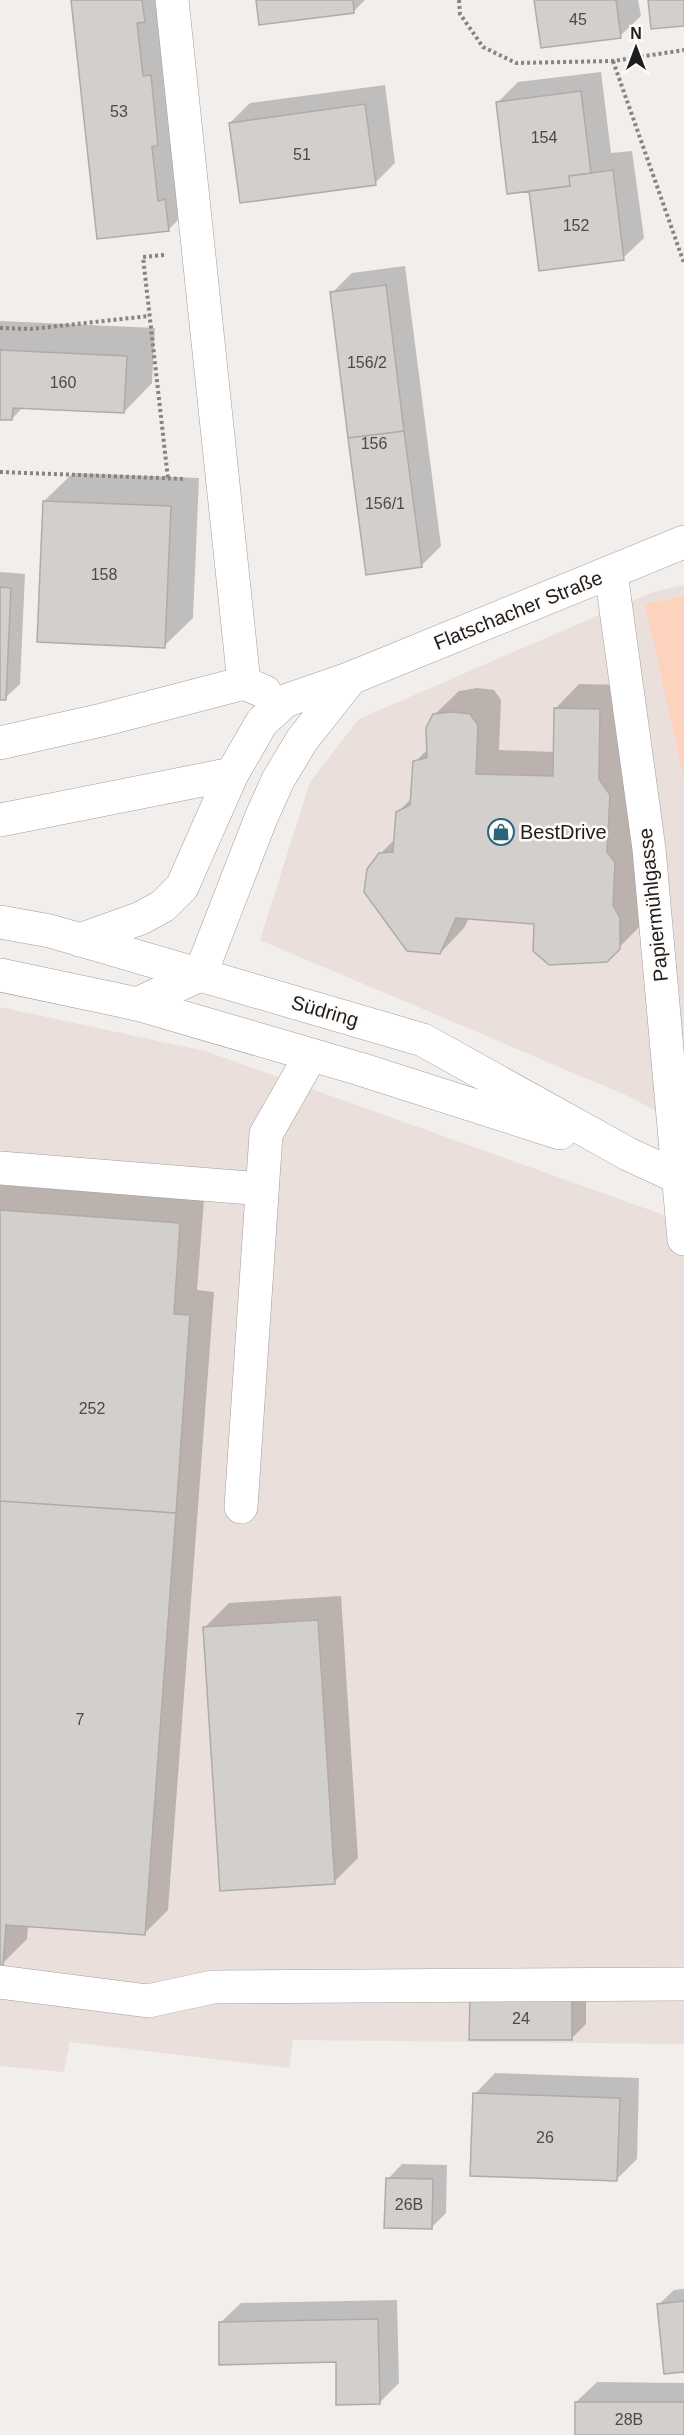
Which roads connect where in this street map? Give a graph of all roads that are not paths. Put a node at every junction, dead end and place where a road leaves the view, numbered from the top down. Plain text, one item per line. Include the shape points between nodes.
1 (172, 0) edge
2 (684, 542) edge
3 (611, 573) junction
4 (351, 678) junction
5 (244, 682) junction
6 (285, 700) junction
7 (321, 716) junction
8 (0, 743) edge
9 (232, 774) junction
10 (0, 820) edge
11 (0, 922) edge
12 (80, 940) junction
13 (0, 975) edge
14 (200, 975) junction
15 (137, 1004) junction
16 (311, 1055) junction
17 (628, 1154) junction
18 (0, 1168) edge
19 (681, 1179) edge
20 (262, 1189) junction
21 (684, 1239) edge
22 (241, 1508) dead end
23 (0, 1982) edge
24 (684, 1984) edge

1 - 5 street
2 - 3 street, Flatschacher Straße
3 - 4 street, Flatschacher Straße
3 - 19 street, Papiermühlgasse via 649,849
4 - 6 street, Flatschacher Straße
4 - 7 street, Flatschacher Straße
5 - 6 street
5 - 8 street
6 - 7 street
6 - 9 street, Flatschacher Straße via 262,722
7 - 14 street, Flatschacher Straße via 278,780
9 - 10 street
9 - 12 street, Flatschacher Straße via 182,887 163,906 141,918
11 - 12 street, Südring
12 - 14 street, Südring
13 - 15 street, Südring
14 - 15 street
14 - 17 street, Südring via 423,1040
15 - 16 street, Südring
16 - 17 street, Südring
16 - 20 street via 266,1134
17 - 19 street, Südring
18 - 20 street
19 - 21 street, Papiermühlgasse
20 - 22 street
23 - 24 street via 148,2001 213,1987

